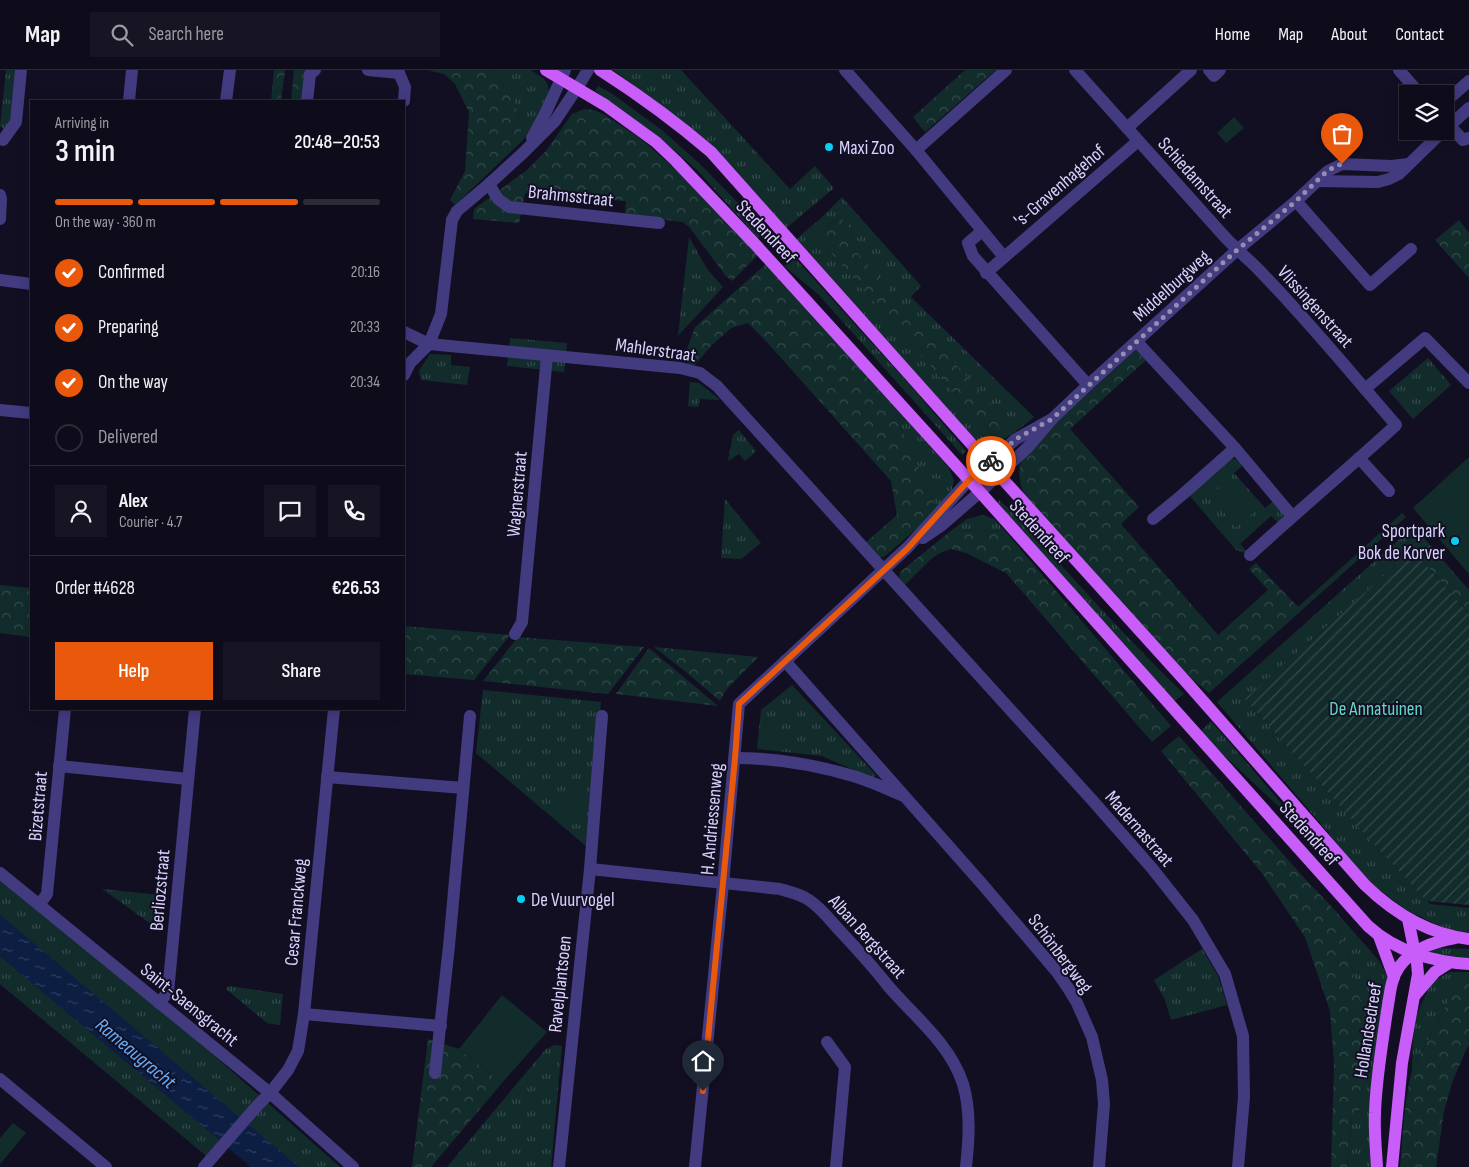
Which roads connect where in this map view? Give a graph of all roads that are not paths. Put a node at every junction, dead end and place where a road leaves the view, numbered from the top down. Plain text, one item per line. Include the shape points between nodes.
1 (21, 70) edge
2 (132, 70) edge
3 (230, 70) edge
4 (315, 70) edge
5 (368, 70) edge
6 (546, 70) edge
7 (588, 70) edge
8 (600, 70) edge
9 (845, 70) edge
10 (1006, 70) edge
11 (1075, 70) edge
12 (1191, 70) edge
13 (1208, 70) edge
14 (1220, 70) edge
15 (1399, 70) edge
16 (563, 74) edge
17 (1469, 81) edge
18 (1412, 85) edge
19 (577, 88) junction
20 (1454, 94) edge
21 (129, 100) edge
22 (226, 100) edge
23 (308, 100) edge
24 (404, 100) edge
25 (1469, 108) edge
26 (1454, 120) edge
27 (1127, 128) junction
28 (1454, 133) edge
29 (1469, 138) edge
30 (1433, 140) edge
31 (1, 141) edge
32 (1138, 141) junction
33 (916, 150) junction
34 (523, 153) junction
35 (1408, 164) junction
36 (1316, 181) junction
37 (489, 184) junction
38 (0, 195) edge
39 (1296, 201) junction
40 (0, 218) edge
41 (659, 223) dead end
42 (982, 231) junction
43 (1411, 249) dead end
44 (1237, 250) junction
45 (1004, 257) junction
46 (986, 273) junction
47 (0, 280) edge
48 (30, 284) edge
49 (405, 332) edge
50 (1137, 342) junction
51 (429, 344) junction
52 (547, 356) junction
53 (405, 373) edge
54 (1469, 383) edge
55 (1088, 385) junction
56 (1365, 389) junction
57 (0, 410) edge
58 (30, 413) edge
59 (1052, 419) junction
60 (1235, 448) junction
61 (1359, 458) junction
62 (989, 463) junction
63 (999, 475) junction
64 (969, 480) junction
65 (1389, 491) dead end
66 (980, 492) junction
67 (1292, 516) junction
68 (1152, 519) dead end
69 (908, 548) junction
70 (1250, 555) dead end
71 (884, 570) junction
72 (515, 634) dead end
73 (785, 661) junction
74 (65, 710) edge
75 (195, 710) edge
76 (334, 710) edge
77 (470, 716) dead end
78 (602, 716) dead end
79 (735, 758) junction
80 (59, 766) junction
81 (188, 778) junction
82 (327, 778) junction
83 (463, 788) junction
84 (906, 797) junction
85 (590, 869) junction
86 (0, 873) edge
87 (723, 884) junction
88 (39, 905) junction
89 (1408, 919) junction
90 (1379, 936) junction
91 (1463, 938) edge
92 (1414, 953) junction
93 (1449, 963) junction
94 (1469, 964) edge
95 (1394, 977) junction
96 (1415, 995) junction
97 (159, 1003) junction
98 (304, 1014) junction
99 (441, 1026) junction
100 (827, 1042) dead end
101 (435, 1073) dead end
102 (0, 1079) edge
103 (270, 1093) junction
104 (106, 1167) edge
105 (204, 1167) edge
106 (353, 1167) edge
107 (560, 1167) edge
108 (695, 1167) edge
109 (836, 1167) edge
110 (966, 1167) edge
111 (1099, 1167) edge
112 (1238, 1167) edge
113 (1377, 1167) edge
114 (1392, 1167) edge

1 - 31 street via 16,122
2 - 21 street
3 - 22 street
4 - 23 street via 310,74
5 - 24 street via 399,73 405,87
6 - 16 main road, Stedendreef
7 - 19 street
8 - 62 main road, Stedendreef via 698,141 718,160
9 - 33 street
10 - 33 street
11 - 27 street, Schiedamstraat
12 - 27 street
13 - 14 street via 1214,76
15 - 18 street
16 - 19 main road, Stedendreef
16 - 34 street
17 - 20 street
19 - 34 street via 555,121
19 - 64 main road, Stedendreef via 656,142 676,161
25 - 26 street
27 - 32 street, Schiedamstraat
28 - 29 street via 1463,140
30 - 35 street
32 - 44 street, Schiedamstraat
32 - 45 street, 's-Gravenhagehof
33 - 42 street
34 - 37 street
35 - 36 street, Middelburgweg via 1342,164
35 - 36 street via 1399,174 1378,182
36 - 39 street, Middelburgweg
37 - 41 street, Brahmsstraat via 498,199 509,206
37 - 51 street via 456,211 452,220 441,314
38 - 40 street
39 - 43 street via 1370,285
39 - 44 street, Middelburgweg
42 - 45 street
42 - 46 street via 968,243
44 - 50 street, Middelburgweg
44 - 56 street, Vlissingenstraat
45 - 46 street, 's-Gravenhagehof
46 - 55 street
47 - 48 street
49 - 51 street, Mahlerstraat
50 - 55 street, Middelburgweg
50 - 60 street
51 - 52 street, Mahlerstraat
51 - 53 street via 410,363
52 - 71 street, Mahlerstraat via 680,368 700,373 717,386
52 - 72 street, Wagnerstraat via 522,622
54 - 56 street via 1426,338
55 - 59 street, Middelburgweg
56 - 61 street, Vlissingenstraat via 1396,425
57 - 58 street
59 - 62 street, Middelburgweg via 1016,439
59 - 63 street, Middelburgweg
60 - 67 street
60 - 68 street
61 - 65 street
61 - 67 street, Vlissingenstraat
62 - 63 main road, Stedendreef
62 - 64 street, H. Andriessenweg
63 - 66 street, Middelburgweg
63 - 89 main road, Stedendreef via 1365,885
64 - 66 main road, Stedendreef
64 - 69 street, H. Andriessenweg
66 - 69 street, H. Andriessenweg via 942,525
66 - 90 main road, Stedendreef
67 - 70 street, Vlissingenstraat
69 - 71 street, H. Andriessenweg
71 - 73 street, H. Andriessenweg
71 - 112 street, Madernastraat via 1150,867 1193,920 1226,974 1243,1036 1244,1097
73 - 79 street, H. Andriessenweg via 739,704
73 - 84 street, Schönbergweg
74 - 80 street, Bizetstraat
75 - 81 street, Berliozstraat
76 - 82 street, Cesar Franckweg
77 - 83 street
78 - 85 street, Ravelplantsoen
79 - 84 street, Schönbergweg via 815,766 855,776
79 - 87 street, H. Andriessenweg
80 - 81 street
80 - 88 street, Bizetstraat via 47,894
81 - 97 street, Berliozstraat via 168,992
82 - 83 street
82 - 98 street, Cesar Franckweg
83 - 99 street
84 - 111 street, Schönbergweg via 1057,972 1077,1003 1092,1037 1102,1080 1104,1104
85 - 87 street, Alban Bergstraat
85 - 107 street, Ravelplantsoen
86 - 88 street, Saint-Saensgracht
87 - 108 street, H. Andriessenweg
87 - 110 street, Alban Bergstraat via 780,890 809,899 937,1039 962,1083 968,1108 970,1132
88 - 97 street, Saint-Saensgracht
89 - 91 main road, Stedendreef via 1428,929
89 - 92 main road
90 - 92 main road
90 - 95 main road
91 - 92 main road, Hollandsedreef via 1433,943
92 - 93 main road
92 - 95 main road, Hollandsedreef
92 - 96 main road via 1418,974
93 - 94 main road
93 - 96 main road via 1435,972
95 - 113 main road, Hollandsedreef via 1378,1080 1375,1114
96 - 114 main road via 1402,1063
97 - 103 street, Saint-Saensgracht
98 - 99 street
98 - 103 street, Cesar Franckweg via 298,1051
99 - 101 street
100 - 109 street via 845,1067
102 - 104 street
103 - 105 street, Cesar Franckweg
103 - 106 street, Saint-Saensgracht

